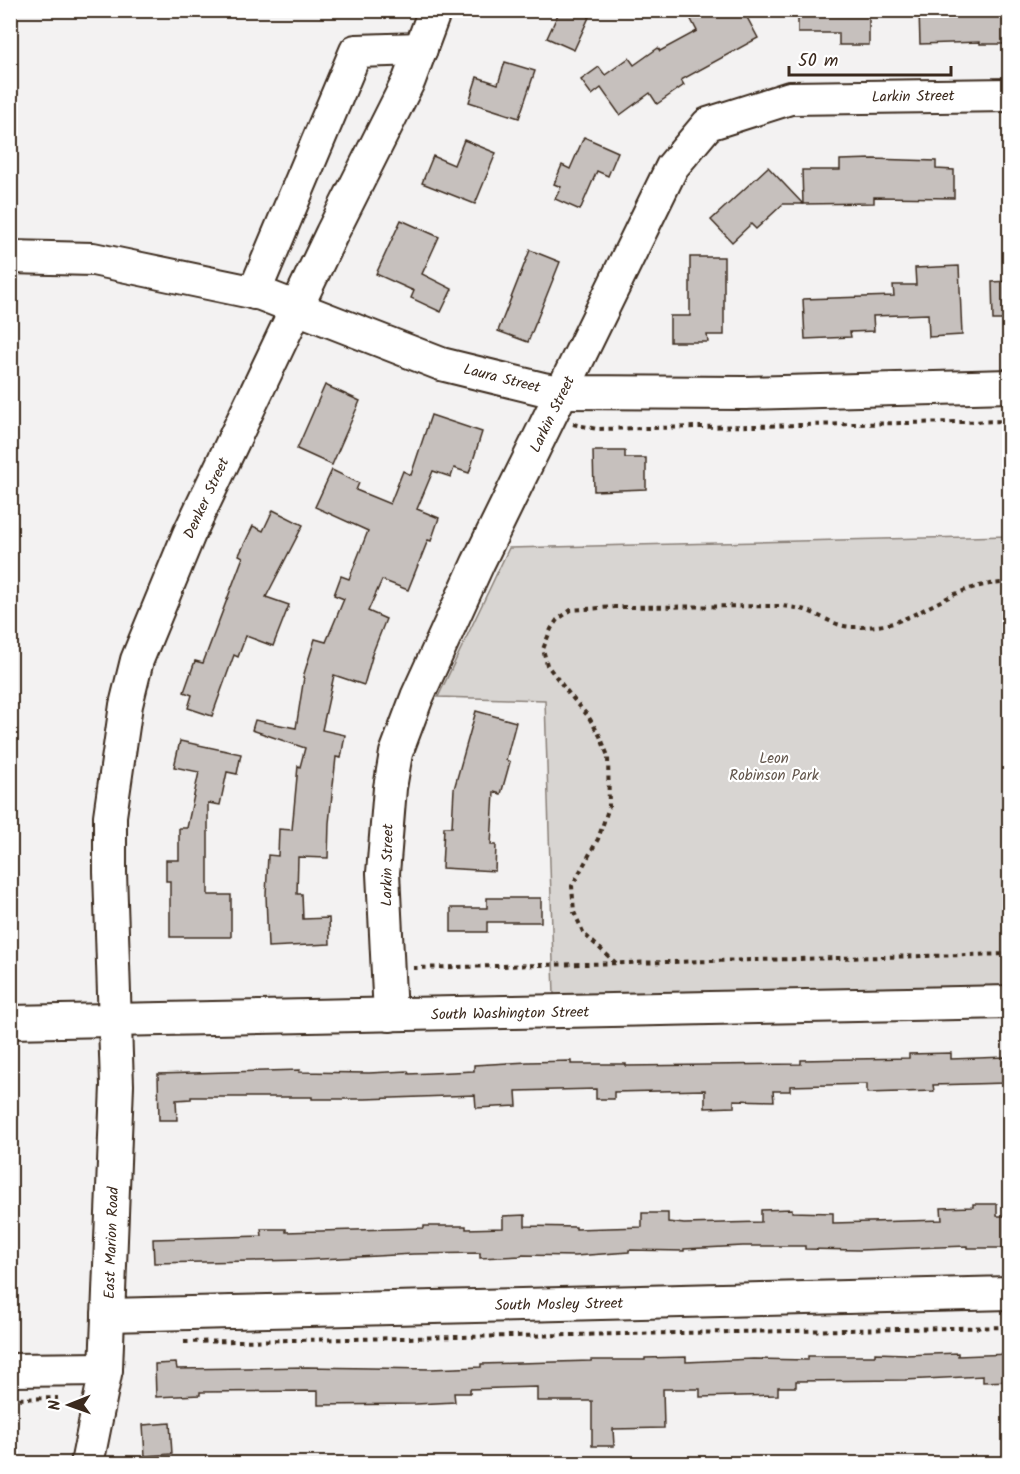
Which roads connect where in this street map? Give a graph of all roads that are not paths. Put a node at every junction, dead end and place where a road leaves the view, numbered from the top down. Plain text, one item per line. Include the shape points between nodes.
1 (435, 10) edge
2 (421, 49) junction
3 (1010, 95) edge
4 (10, 257) edge
5 (254, 293) junction
6 (296, 308) junction
7 (1010, 386) edge
8 (563, 392) junction
9 (1010, 1002) edge
10 (390, 1015) junction
11 (115, 1020) junction
12 (10, 1022) edge
13 (1010, 1293) edge
14 (108, 1315) junction
15 (106, 1369) junction
16 (10, 1370) edge
17 (87, 1464) edge

1 - 2 street, Denker Street
2 - 5 street via 356,51
2 - 6 street, Denker Street
3 - 8 street, Larkin Street via 790,98 708,124 672,167
4 - 5 street, Laura Street via 93,259
5 - 6 street, Laura Street
6 - 8 street, Laura Street via 441,364
6 - 11 street, Denker Street via 189,534 141,650 126,705 110,816
7 - 8 street, Laura Street via 745,393
8 - 10 street, Larkin Street via 478,563 396,753 383,873
9 - 10 street, South Washington Street
10 - 11 street, South Washington Street
11 - 12 street, South Washington Street
11 - 14 street, East Marion Road via 117,1084
13 - 14 street, South Mosley Street
14 - 15 street, East Marion Road
15 - 16 street
15 - 17 street, East Marion Road

